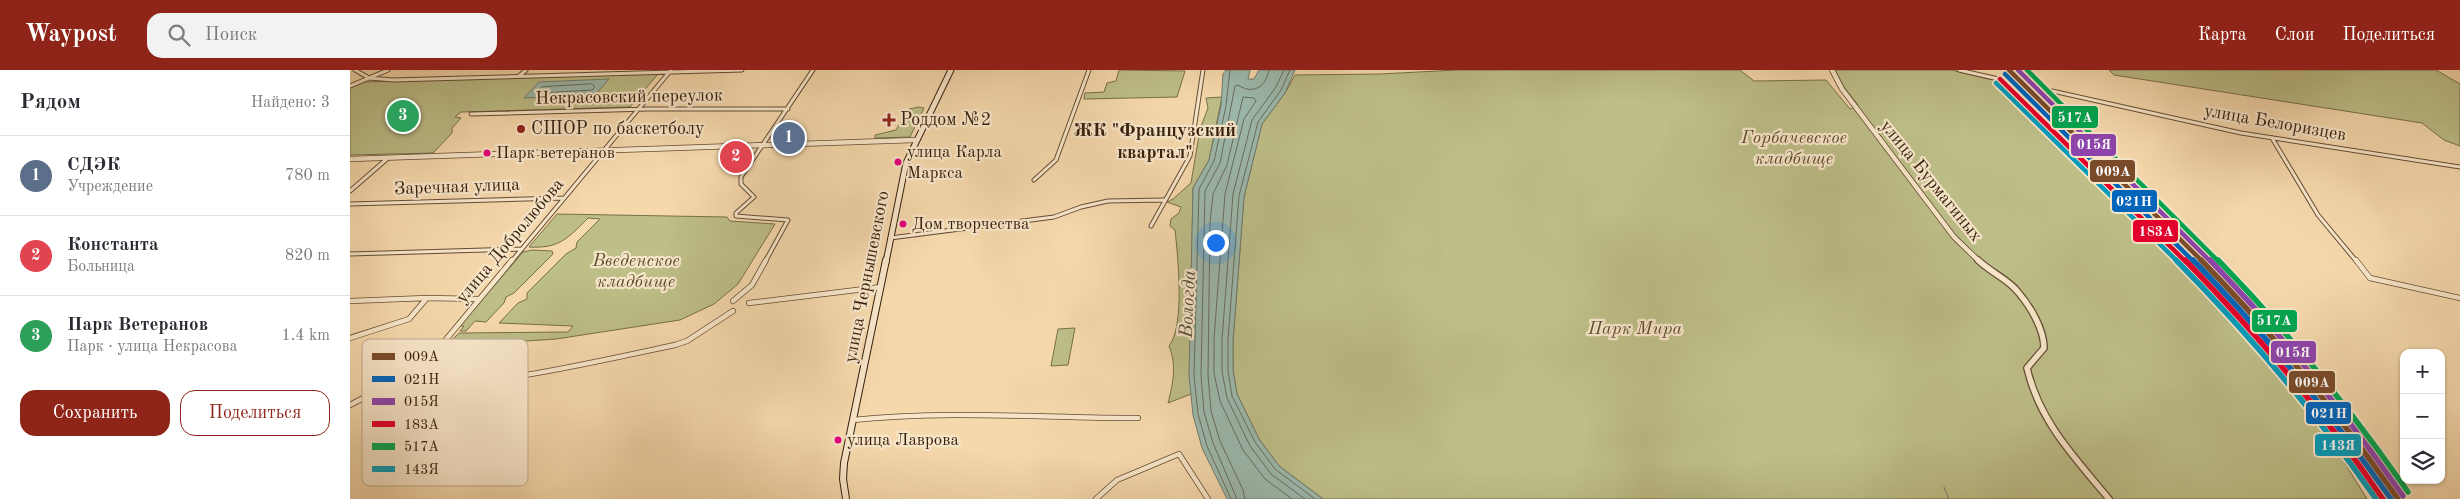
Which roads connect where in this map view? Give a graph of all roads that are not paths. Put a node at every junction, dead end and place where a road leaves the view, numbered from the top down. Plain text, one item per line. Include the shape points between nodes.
1 (355, 70) edge
2 (388, 70) edge
3 (526, 70) edge
4 (742, 70) edge
5 (813, 70) edge
6 (951, 70) edge
7 (1089, 70) edge
8 (1203, 70) edge
9 (1832, 70) edge
10 (1959, 70) edge
11 (670, 71) edge
12 (519, 76) junction
13 (369, 78) junction
14 (2016, 82) dead end
15 (350, 86) edge
16 (2030, 86) dead end
17 (637, 109) junction
18 (788, 109) junction
19 (471, 114) dead end
20 (2272, 138) junction
21 (915, 140) junction
22 (763, 146) junction
23 (604, 151) junction
24 (388, 158) junction
25 (350, 159) edge
26 (2460, 167) edge
27 (1034, 180) dead end
28 (350, 191) edge
29 (564, 198) junction
30 (1164, 200) junction
31 (350, 204) edge
32 (1151, 226) dead end
33 (890, 238) junction
34 (522, 249) junction
35 (350, 254) edge
36 (881, 287) junction
37 (427, 298) junction
38 (2460, 298) edge
39 (479, 300) junction
40 (350, 301) edge
41 (733, 301) dead end
42 (749, 303) dead end
43 (733, 311) dead end
44 (350, 338) edge
45 (446, 339) edge
46 (528, 375) edge
47 (362, 399) edge
48 (350, 405) edge
49 (1138, 418) dead end
50 (853, 420) junction
51 (846, 499) edge
52 (1096, 499) edge
53 (1208, 499) edge
54 (2109, 499) edge

1 - 13 street
2 - 13 street
3 - 12 street
4 - 11 street
5 - 18 street
6 - 21 main road, улица Чернышевского
7 - 27 street via 1056,160
8 - 30 street via 1190,156
9 - 54 street, улица Бурмагиных via 1842,89 1954,237 1982,264 2018,291 2044,339 2044,348 2027,368 2030,387 2044,417
10 - 14 street
11 - 12 street
11 - 17 street, улица Добролюбова
12 - 13 street
13 - 15 street
16 - 20 street, улица Белоризцев
17 - 18 street, Некрасовский переулок
17 - 19 street, Некрасовский переулок
17 - 23 street, улица Добролюбова
18 - 22 street
20 - 26 street, улица Белоризцев
20 - 38 street via 2318,215 2370,278
21 - 22 street
21 - 33 main road, улица Чернышевского via 906,163
22 - 23 street
22 - 41 street via 740,180 754,197 735,214 788,220 752,284
23 - 24 street
23 - 29 street, улица Добролюбова
24 - 25 street
24 - 28 street
29 - 31 street, Заречная улица
29 - 34 street, улица Добролюбова
30 - 32 street
30 - 33 street via 1127,199 1093,203 1054,217
33 - 36 main road, улица Чернышевского
34 - 35 street
34 - 39 street, улица Добролюбова
36 - 42 street
36 - 50 main road, улица Чернышевского
37 - 39 street
37 - 40 street
37 - 44 street via 409,319
39 - 45 street, улица Добролюбова
43 - 46 street via 687,341 675,345
47 - 48 street, улица Добролюбова
49 - 50 street via 929,414
50 - 51 main road, улица Чернышевского via 844,464
52 - 53 street via 1118,480 1179,454

